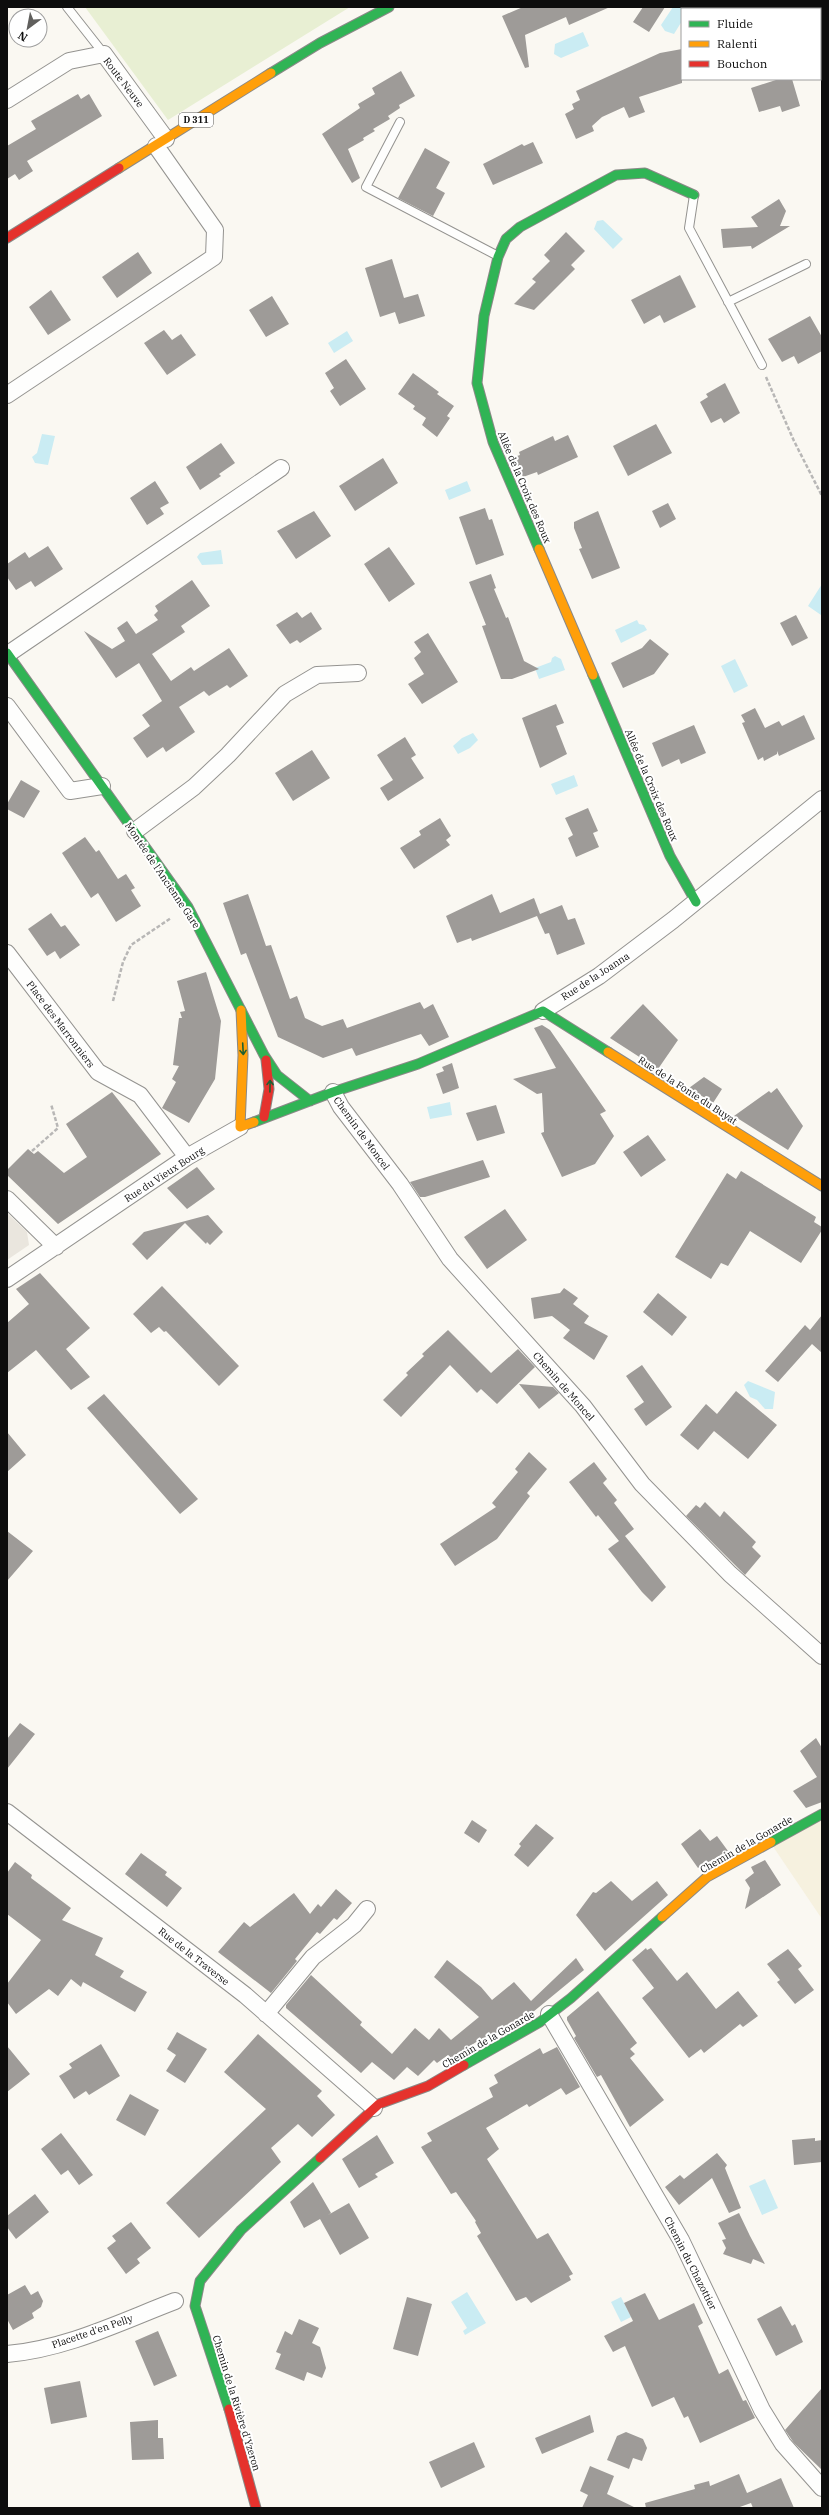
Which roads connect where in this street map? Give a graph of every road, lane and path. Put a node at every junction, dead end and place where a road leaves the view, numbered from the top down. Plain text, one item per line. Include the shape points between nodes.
1 (67, 7) edge
2 (389, 7) edge
3 (104, 54) junction
4 (7, 100) edge
5 (400, 122) dead end
6 (161, 142) junction
7 (694, 195) joint
8 (7, 238) edge
9 (498, 257) junction
10 (806, 264) dead end
11 (728, 302) junction
12 (762, 365) joint
13 (7, 395) edge
14 (281, 468) dead end
15 (822, 496) edge
16 (7, 654) edge
17 (358, 673) dead end
18 (7, 706) edge
19 (102, 786) junction
20 (822, 800) edge
21 (135, 831) junction
22 (696, 902) junction
23 (188, 907) junction
24 (7, 953) edge
25 (113, 1001) dead end
26 (240, 1010) junction
27 (543, 1011) junction
28 (264, 1055) junction
29 (333, 1092) junction
30 (310, 1101) junction
31 (51, 1104) dead end
32 (264, 1117) junction
33 (240, 1127) junction
34 (32, 1151) dead end
35 (187, 1157) junction
36 (822, 1186) edge
37 (7, 1199) edge
38 (56, 1247) junction
39 (7, 1279) edge
40 (822, 1656) edge
41 (7, 1812) edge
42 (822, 1814) edge
43 (367, 1909) dead end
44 (266, 2014) junction
45 (549, 2014) junction
46 (374, 2108) junction
47 (175, 2301) dead end
48 (195, 2306) joint
49 (7, 2354) edge
50 (822, 2488) edge
51 (256, 2508) edge

1 - 3 lane
2 - 6 street, D 311 via 320,43
3 - 4 street, Route Neuve via 68,61
3 - 6 street, Route Neuve
5 - 9 lane via 366,187
6 - 8 street, D 311
6 - 13 street, Route Neuve via 215,230 214,257
7 - 9 street, Allée de la Croix des Roux via 646,173 616,174 520,227 506,239
7 - 11 lane via 689,228
9 - 22 street, Allée de la Croix des Roux via 484,316 477,383 493,442 670,856
10 - 11 lane
11 - 12 lane
12 - 15 path via 794,441
14 - 16 street
16 - 19 street, Montée de l'Ancienne Gare
17 - 21 street via 317,674 285,694 194,787
18 - 19 street via 70,791
19 - 21 street, Montée de l'Ancienne Gare
20 - 22 street, Rue de la Joanna
21 - 23 street, Montée de l'Ancienne Gare
22 - 27 street, Rue de la Joanna via 599,976
23 - 25 path via 131,944 123,962
23 - 26 street, Montée de l'Ancienne Gare via 216,958
24 - 35 street, Place des Marronniers via 98,1072 140,1095
26 - 28 street, Montée de l'Ancienne Gare
26 -> 33 street, Montée de l'Ancienne Gare via 243,1055
27 - 29 street, Rue de la Joanna via 418,1064
27 - 36 street, Rue de la Fonte du Buyat
28 - 30 street, Montée de l'Ancienne Gare via 277,1074
32 -> 28 street, Montée de l'Ancienne Gare via 270,1098 270,1078
29 - 30 street, Rue du Vieux Bourg
29 - 40 street, Chemin de Moncel via 341,1107 400,1184 450,1259 583,1406 642,1484 730,1574
30 - 32 street, Rue du Vieux Bourg
31 - 34 path via 58,1128
32 - 33 street, Rue du Vieux Bourg
33 - 35 street, Rue du Vieux Bourg
35 - 38 street, Rue du Vieux Bourg
37 - 38 street
38 - 39 street, Rue du Vieux Bourg
41 - 44 street, Rue de la Traverse via 245,1995
42 - 45 street, Chemin de la Gonarde via 707,1877
43 - 44 street via 354,1925 313,1957
44 - 46 street, Rue de la Traverse
45 - 46 street, Chemin de la Gonarde via 428,2086
45 - 50 street, Chemin du Chazottier via 681,2240 762,2410 783,2444
46 - 48 street, Chemin de la Gonarde via 241,2230 200,2281
47 - 49 street, Placette d'en Pelly via 74,2340 30,2352
48 - 51 street, Chemin de la Rivière d'Yzeron via 224,2393

